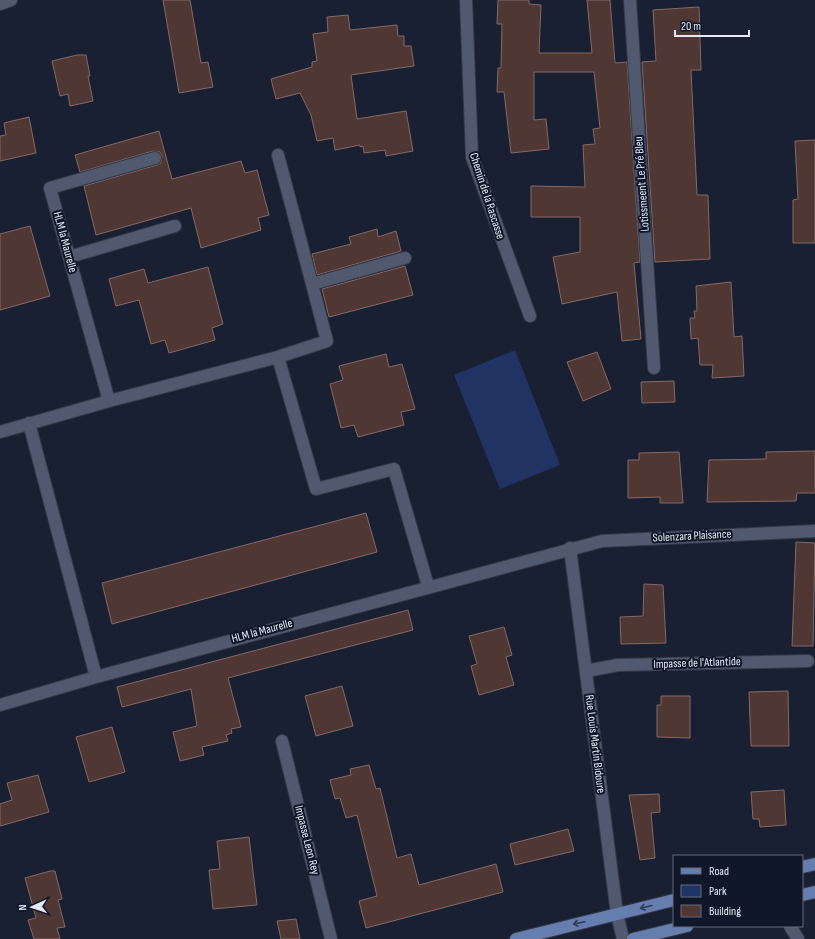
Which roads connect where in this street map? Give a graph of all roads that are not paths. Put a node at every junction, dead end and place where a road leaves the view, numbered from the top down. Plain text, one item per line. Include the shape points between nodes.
1 (11, 0) edge
2 (466, 0) edge
3 (630, 0) edge
4 (0, 4) edge
5 (278, 155) dead end
6 (155, 158) dead end
7 (175, 226) dead end
8 (69, 257) junction
9 (405, 258) dead end
10 (312, 284) junction
11 (530, 316) dead end
12 (278, 358) junction
13 (654, 368) dead end
14 (109, 401) junction
15 (29, 423) junction
16 (0, 432) edge
17 (815, 531) edge
18 (570, 548) junction
19 (428, 586) junction
20 (808, 661) dead end
21 (586, 671) junction
22 (96, 677) junction
23 (0, 705) edge
24 (282, 741) dead end
25 (815, 864) edge
26 (803, 867) edge
27 (815, 892) edge
28 (803, 895) edge
29 (673, 900) edge
30 (617, 914) junction
31 (685, 927) edge
32 (791, 927) edge
33 (666, 935) edge
34 (332, 939) edge
35 (516, 939) edge
36 (623, 939) edge
37 (633, 939) edge
38 (798, 939) edge

1 - 4 street
2 - 11 street, Chemin de la Rascasse via 472,156
3 - 13 street, Lotissmeent Le Pré Bleu
5 - 10 street
6 - 8 street, HLM la Maurelle via 50,188
7 - 8 street
8 - 14 street, HLM la Maurelle
9 - 10 street
10 - 12 street via 327,341
12 - 14 street
12 - 19 street via 316,489 394,469
14 - 15 street
15 - 16 street
15 - 22 street
17 - 18 street, Solenzara Plaisance via 602,541
18 - 19 street, HLM la Maurelle
18 - 21 street, Rue Louis Martin Bidoure
19 - 22 street, HLM la Maurelle
20 - 21 street, Impasse de l'Atlantide via 618,665
21 - 30 street, Rue Louis Martin Bidoure
22 - 23 street, HLM la Maurelle
24 - 34 street, Impasse Leon Rey
25 - 26 main road
27 - 28 main road
29 -> 30 main road
30 -> 35 main road
30 - 36 street, Rue Louis Martin Bidoure
31 - 33 main road
32 - 38 street
33 - 37 main road

